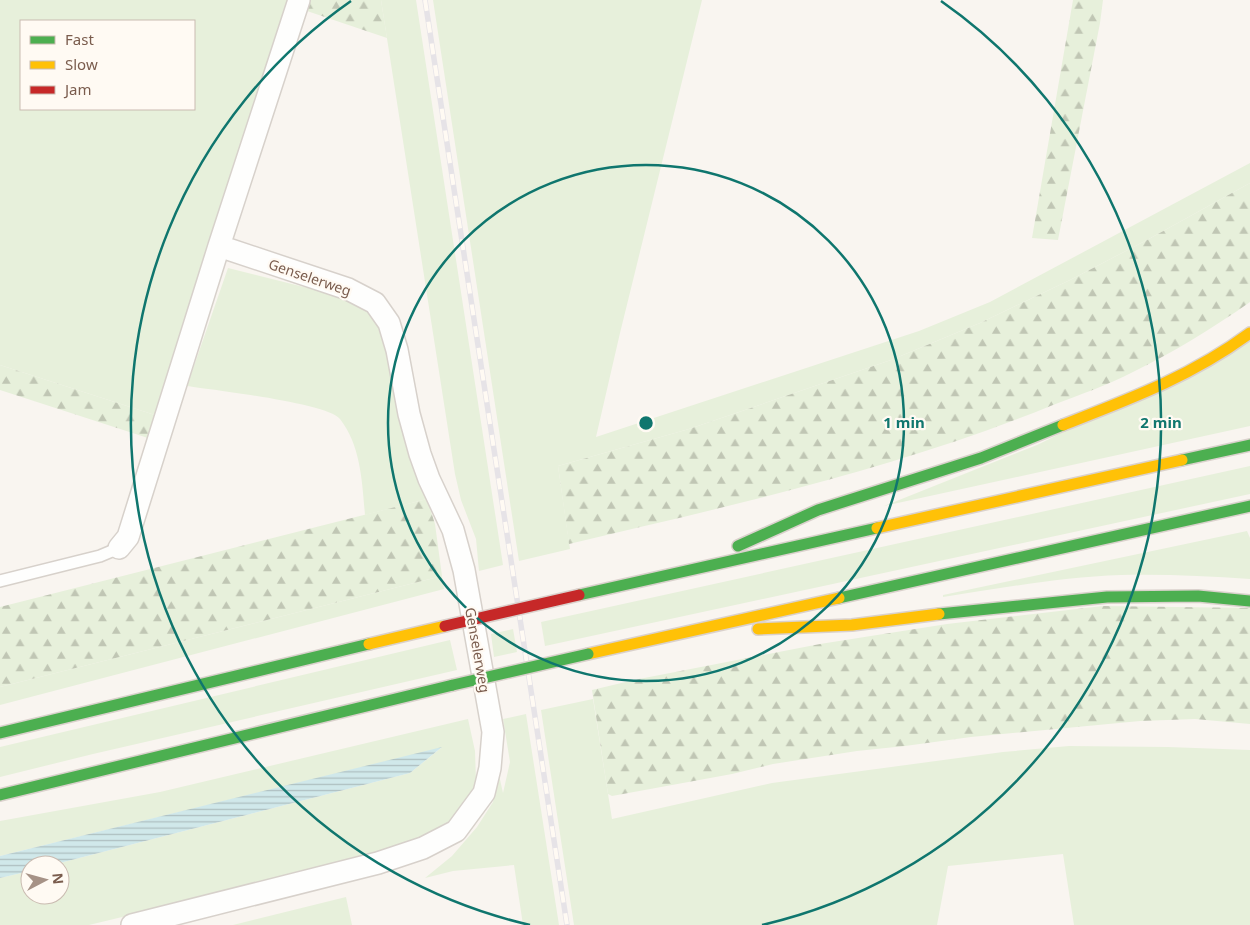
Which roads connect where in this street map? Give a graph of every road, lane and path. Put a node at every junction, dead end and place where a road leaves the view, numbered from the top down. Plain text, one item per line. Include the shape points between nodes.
1 (299, 0) edge
2 (219, 246) junction
3 (1250, 334) edge
4 (1250, 445) edge
5 (1250, 506) edge
6 (119, 548) joint
7 (686, 570) junction
8 (0, 580) edge
9 (1250, 601) edge
10 (689, 631) junction
11 (0, 733) edge
12 (0, 795) edge
13 (132, 925) edge

1 - 2 street
2 - 6 street via 128,537
2 - 13 street, Genselerweg via 348,289 375,303 389,323 420,454 453,530 464,570 493,732 490,768 484,793 456,831 423,848 378,863
3 - 7 highway via 1223,353 1161,386 981,458 818,510
4 - 7 highway
5 - 10 highway
6 - 8 lane via 100,556
7 - 11 highway, bridge
9 - 10 highway via 1198,596 1107,597 979,608 852,625
10 - 12 highway, bridge

